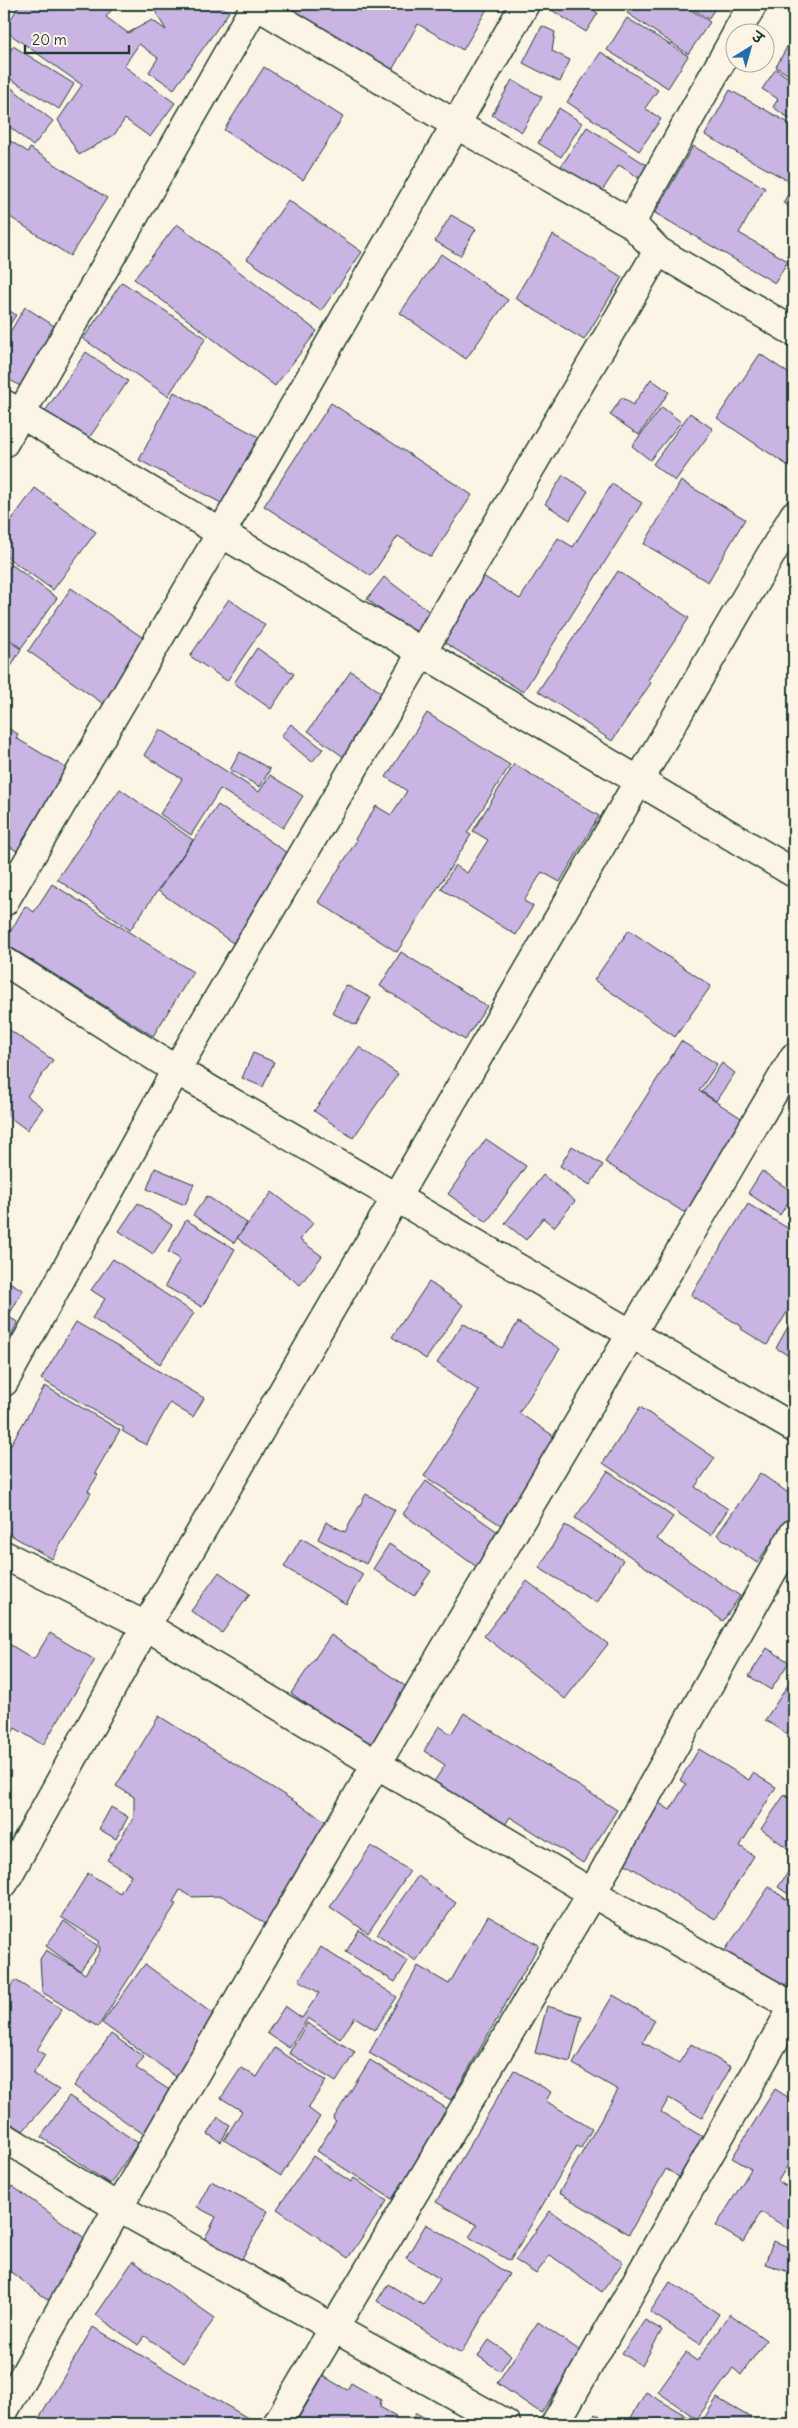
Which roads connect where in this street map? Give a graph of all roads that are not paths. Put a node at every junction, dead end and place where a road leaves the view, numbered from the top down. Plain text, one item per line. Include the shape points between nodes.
1 (525, 4) edge
2 (753, 4) edge
3 (266, 7) edge
4 (743, 22) edge
5 (726, 52) edge
6 (455, 124) junction
7 (631, 223) junction
8 (658, 251) junction
9 (794, 332) edge
10 (13, 409) edge
11 (4, 443) edge
12 (794, 515) edge
13 (221, 533) junction
14 (422, 652) junction
15 (639, 782) junction
16 (794, 873) edge
17 (4, 902) edge
18 (4, 962) edge
19 (794, 1057) edge
20 (176, 1070) junction
21 (396, 1199) junction
22 (632, 1335) junction
23 (4, 1382) edge
24 (794, 1428) edge
25 (794, 1533) edge
26 (4, 1555) edge
27 (146, 1626) junction
28 (376, 1762) junction
29 (4, 1883) edge
30 (592, 1892) junction
31 (794, 2007) edge
32 (4, 2137) edge
33 (117, 2207) junction
34 (334, 2326) junction
35 (4, 2411) edge
36 (277, 2424) edge
37 (506, 2424) edge
38 (555, 2424) edge

1 - 6 street
2 - 4 street
3 - 6 street
3 - 10 street
5 - 7 street
6 - 7 street
6 - 13 street
7 - 8 street
8 - 9 street
8 - 14 street
10 - 11 street
10 - 13 street
12 - 15 street
13 - 14 street
13 - 17 street
14 - 15 street
14 - 20 street
15 - 16 street
15 - 21 street
18 - 20 street
19 - 22 street
20 - 21 street
20 - 23 street
21 - 22 street
21 - 27 street
22 - 24 street
22 - 28 street
25 - 30 street
26 - 27 street
27 - 28 street
27 - 29 street
28 - 30 street
28 - 33 street
30 - 31 street
30 - 34 street
31 - 38 street
32 - 33 street
33 - 34 street
33 - 35 street
34 - 36 street
34 - 37 street

